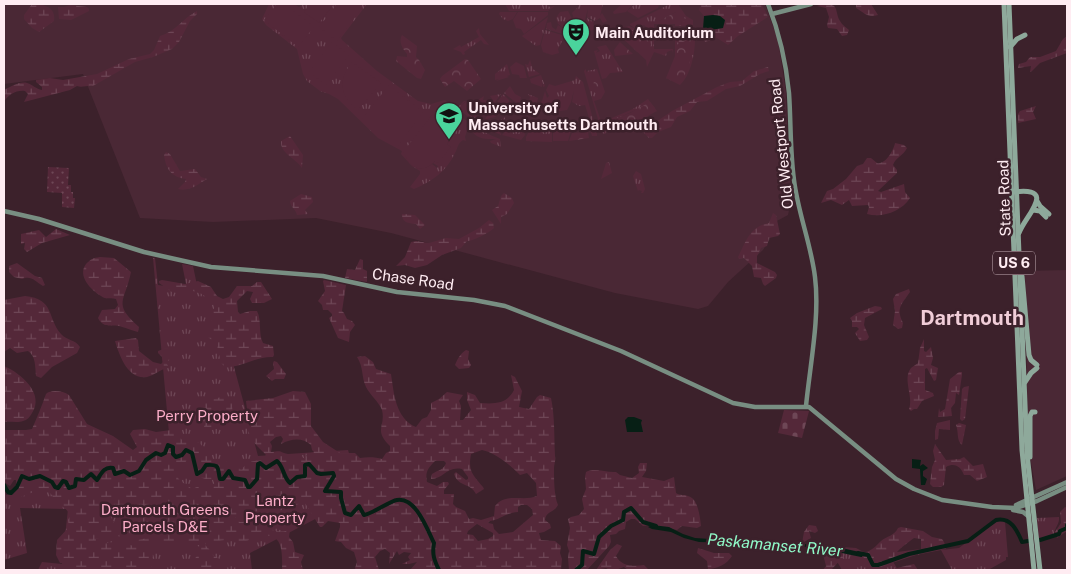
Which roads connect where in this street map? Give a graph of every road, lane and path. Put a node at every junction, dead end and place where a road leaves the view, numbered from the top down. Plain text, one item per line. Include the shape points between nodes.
1 (768, 4) edge
2 (810, 4) edge
3 (1004, 4) edge
4 (1009, 4) edge
5 (772, 14) junction
6 (1025, 35) dead end
7 (1010, 47) junction
8 (1014, 192) junction
9 (1037, 201) junction
10 (1033, 210) junction
11 (4, 211) edge
12 (1018, 238) junction
13 (1019, 261) junction
14 (1027, 327) junction
15 (1023, 351) junction
16 (1025, 383) junction
17 (806, 406) junction
18 (1035, 412) dead end
19 (1029, 470) junction
20 (1067, 482) edge
21 (1067, 487) edge
22 (1029, 502) junction
23 (1010, 508) junction
24 (1028, 516) junction
25 (1034, 570) edge
26 (1040, 570) edge

1 - 5 street, Old Westport Road
2 - 5 street
3 - 8 main road, State Road / US 6
4 - 7 main road, State Road / US 6
5 - 17 street, Old Westport Road via 787,75 794,181 816,284 816,320
6 - 7 main road
7 - 8 main road, State Road / US 6
8 - 9 main road via 1032,192
8 - 12 main road, State Road / US 6
8 - 22 main road, State Road / US 6 via 1022,450
9 - 10 main road
9 - 10 main road via 1047,215
10 - 12 main road via 1023,223
11 - 17 street, Chase Road via 144,252 211,267 323,276 397,292 505,306 621,351 733,403 769,408
12 - 13 main road, State Road / US 6
13 - 14 main road
13 - 15 main road, State Road / US 6
14 - 15 main road
14 - 16 main road via 1030,356 1037,366
15 - 16 main road, State Road / US 6
16 - 19 main road, State Road / US 6
17 - 23 street via 885,471 914,489 955,502
18 - 19 main road via 1030,416
19 - 22 main road, State Road / US 6
20 - 22 street
21 - 22 street
22 - 23 street
22 - 24 main road, State Road / US 6
22 - 26 main road, State Road / US 6
23 - 24 street
24 - 25 main road, State Road / US 6

